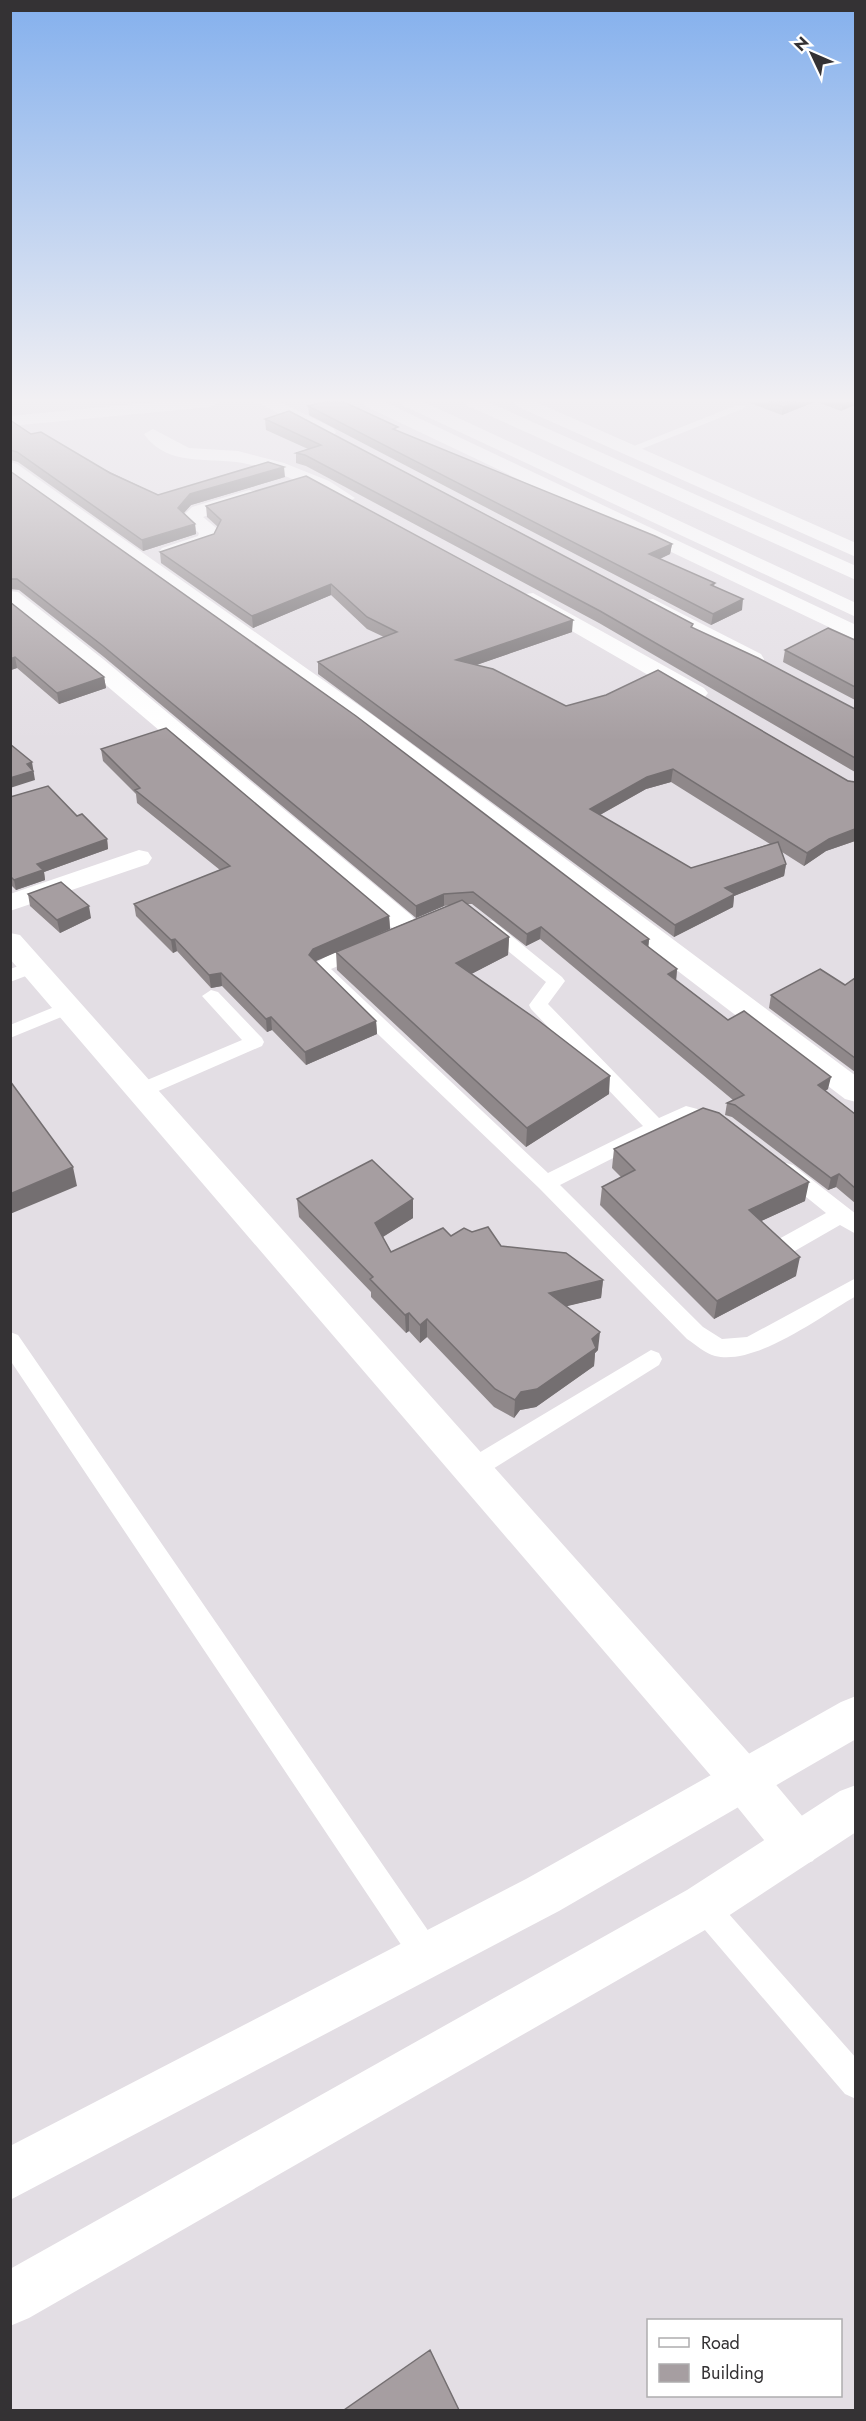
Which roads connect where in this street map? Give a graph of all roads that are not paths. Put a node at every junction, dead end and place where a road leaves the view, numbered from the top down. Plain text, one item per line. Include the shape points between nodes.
1 (75, 515) edge
2 (194, 515) edge
3 (607, 515) edge
4 (652, 515) edge
5 (724, 515) edge
6 (775, 515) edge
7 (855, 551) edge
8 (139, 561) junction
9 (855, 574) edge
10 (517, 591) edge
11 (635, 595) edge
12 (10, 597) edge
13 (855, 610) edge
14 (855, 634) edge
15 (769, 667) edge
16 (712, 702) edge
17 (139, 858) dead end
18 (10, 903) edge
19 (475, 915) edge
20 (397, 932) joint
21 (10, 941) edge
22 (22, 972) edge
23 (211, 996) dead end
24 (69, 1007) junction
25 (10, 1032) edge
26 (140, 1091) junction
27 (855, 1092) edge
28 (657, 1128) junction
29 (734, 1131) edge
30 (770, 1158) edge
31 (546, 1183) junction
32 (849, 1220) edge
33 (785, 1246) edge
34 (855, 1286) edge
35 (10, 1341) edge
36 (651, 1359) dead end
37 (471, 1470) junction
38 (855, 1716) edge
39 (746, 1783) junction
40 (855, 1806) edge
41 (797, 1845) junction
42 (703, 1906) junction
43 (427, 1956) junction
44 (855, 2083) edge
45 (10, 2174) edge
46 (10, 2299) edge

1 - 8 street
2 - 8 street via 191,518 210,531 206,540
3 - 14 street
4 - 13 street
5 - 9 street
6 - 7 street
8 - 27 street via 366,721
10 - 16 street
11 - 15 street
12 - 20 street via 95,664
17 - 18 street
19 - 28 lane via 556,981 538,1005
20 - 31 lane via 321,968
21 - 22 street
22 - 24 street
23 - 26 lane via 255,1042
24 - 25 lane
24 - 26 street
26 - 37 street
28 - 29 lane via 686,1113 724,1124
28 - 31 lane
30 - 32 lane
31 - 34 lane via 695,1333 718,1348 751,1345
32 - 33 lane
35 - 43 lane
36 - 37 lane
37 - 39 street
38 - 39 street
39 - 41 street
39 - 43 street
40 - 41 street
41 - 42 street
42 - 44 lane
42 - 46 street
43 - 45 street

